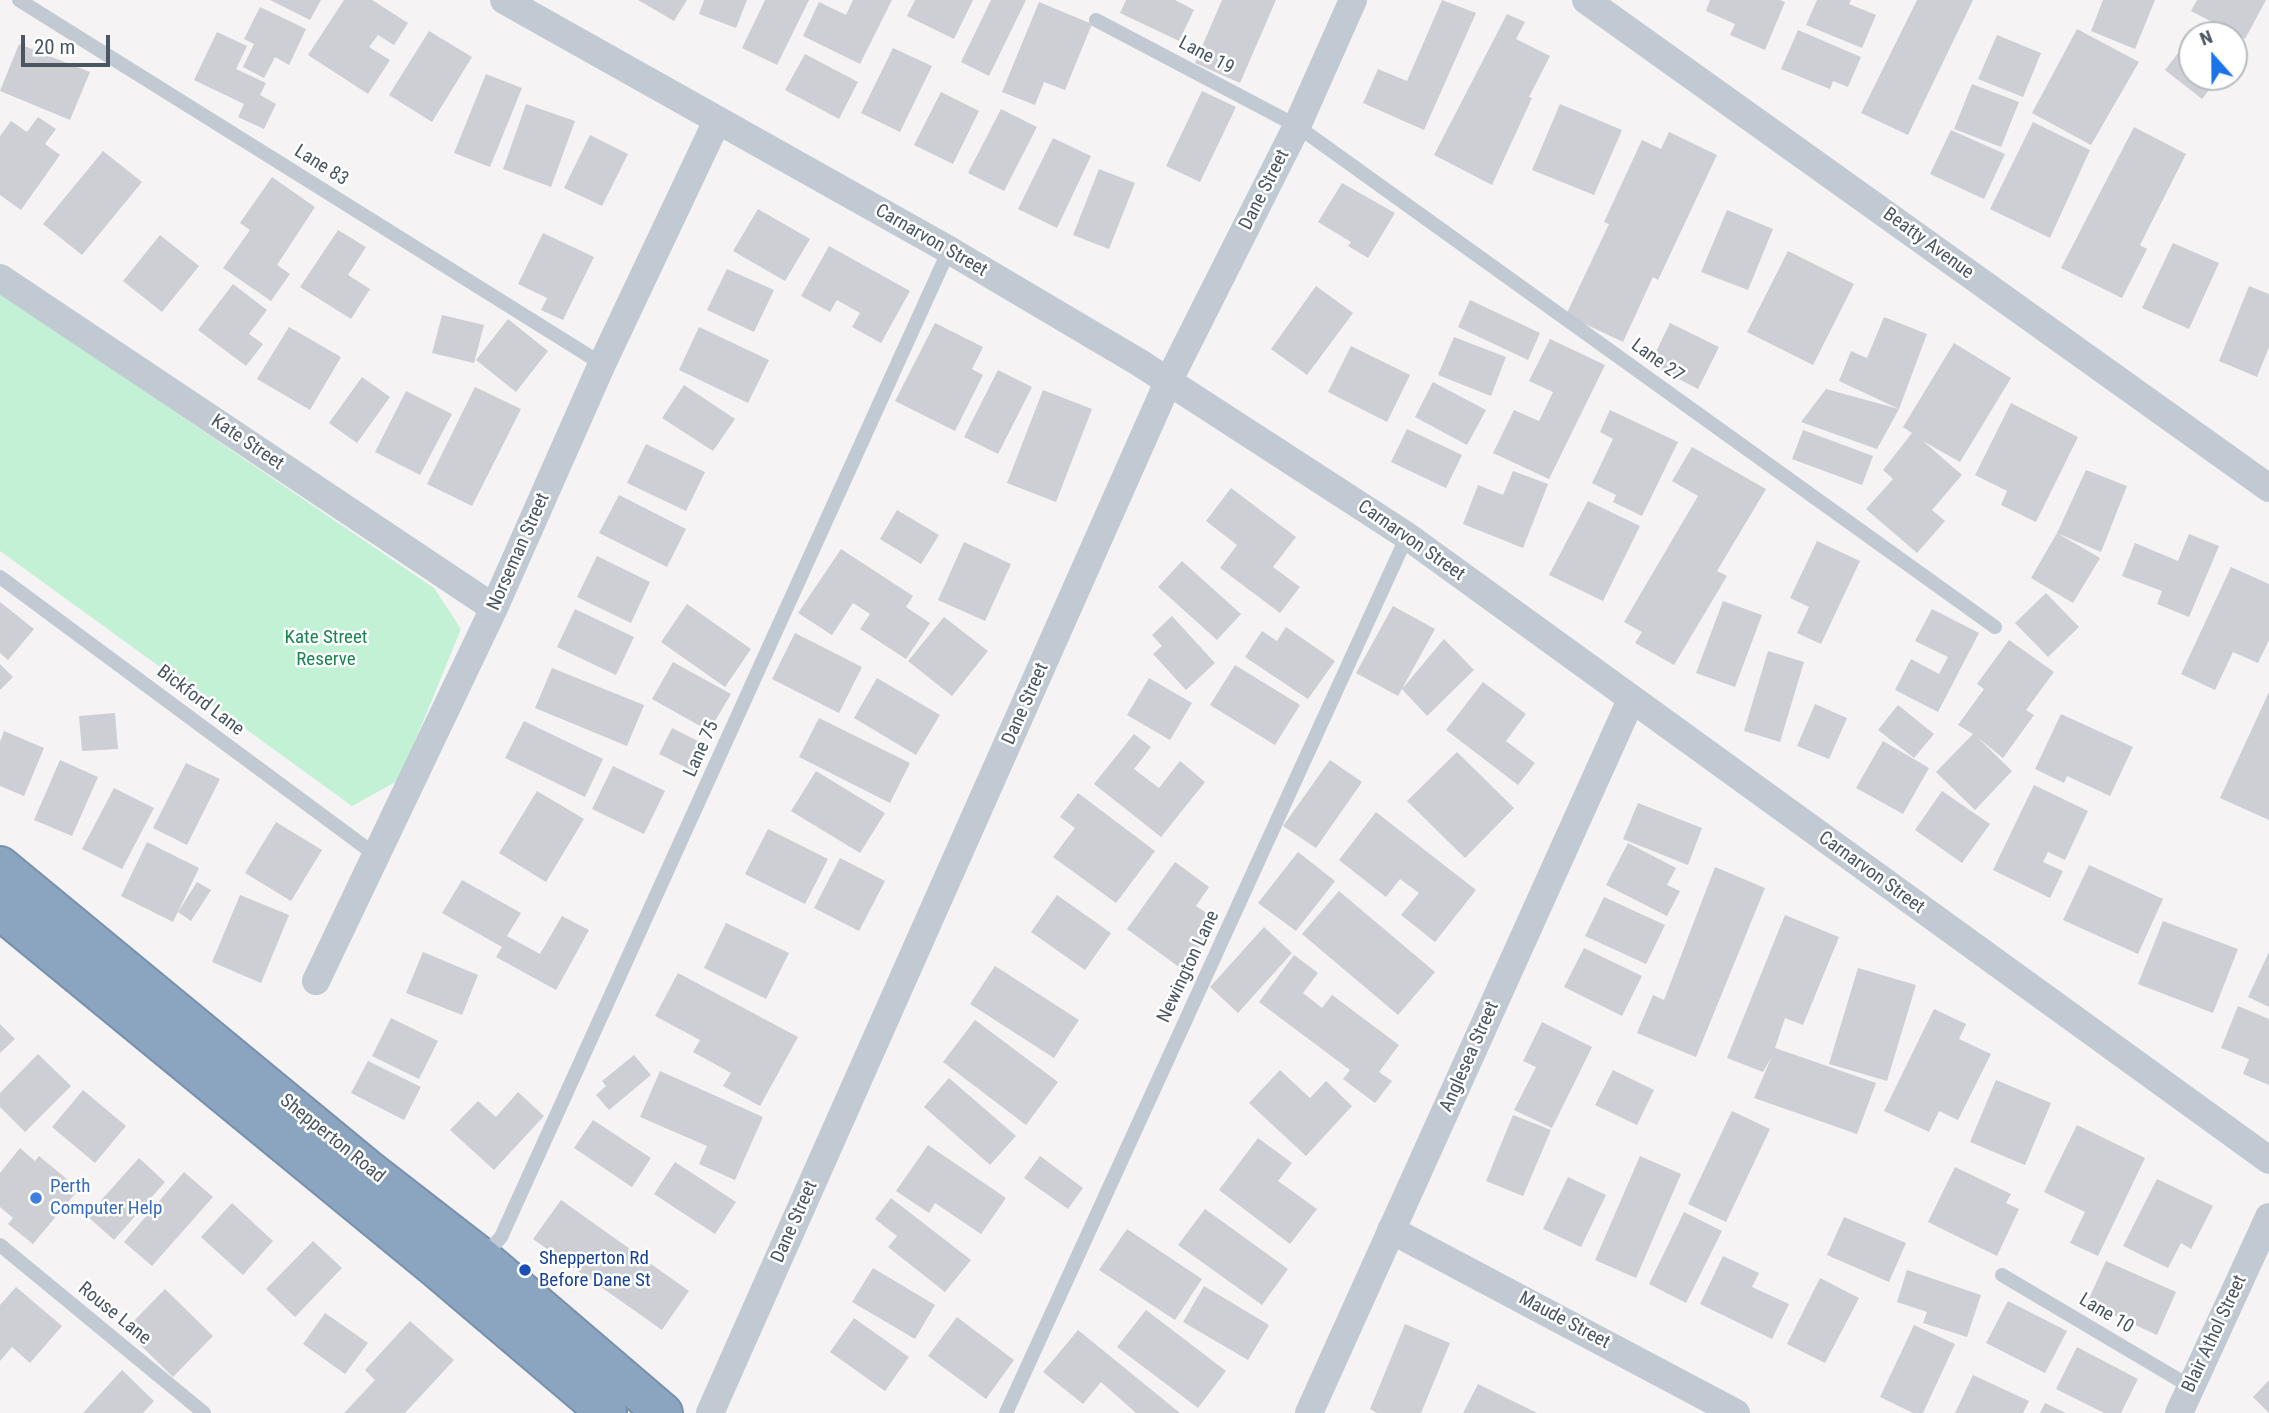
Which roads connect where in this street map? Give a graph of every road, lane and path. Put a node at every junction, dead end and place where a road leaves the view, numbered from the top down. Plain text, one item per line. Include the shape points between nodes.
1 (19, 0) edge
2 (503, 0) edge
3 (1353, 0) edge
4 (1586, 0) edge
5 (1096, 20) dead end
6 (718, 121) junction
7 (1297, 126) junction
8 (949, 250) junction
9 (0, 278) edge
10 (602, 365) junction
11 (1169, 380) junction
12 (2269, 488) edge
13 (1407, 536) junction
14 (0, 578) edge
15 (494, 608) junction
16 (1995, 627) dead end
17 (1631, 700) junction
18 (377, 856) junction
19 (0, 866) edge
20 (0, 910) edge
21 (316, 981) dead end
22 (2269, 1160) edge
23 (2269, 1217) edge
24 (1391, 1230) junction
25 (0, 1245) edge
26 (482, 1258) junction
27 (2002, 1275) dead end
28 (2191, 1387) junction
29 (204, 1413) edge
30 (607, 1413) edge
31 (663, 1413) edge
32 (710, 1413) edge
33 (1006, 1413) edge
34 (1309, 1413) edge
35 (1736, 1413) edge
36 (2179, 1413) edge

1 - 10 lane, Lane 83
2 - 6 street, Carnarvon Street
3 - 7 street, Dane Street
4 - 12 street, Beatty Avenue
5 - 7 lane, Lane 19
6 - 8 street, Carnarvon Street
6 - 10 street, Norseman Street
7 - 11 street, Dane Street
7 - 16 lane, Lane 27
8 - 11 street, Carnarvon Street
8 - 26 lane, Lane 75 via 510,1218 501,1237
9 - 15 street, Kate Street
10 - 15 street, Norseman Street
11 - 13 street, Carnarvon Street
11 - 32 street, Dane Street
13 - 17 street, Carnarvon Street
13 - 33 lane, Newington Lane
14 - 18 lane, Bickford Lane
15 - 18 street, Norseman Street
17 - 22 street, Carnarvon Street
17 - 24 street, Anglesea Street
18 - 21 street, Norseman Street
19 - 26 highway, Shepperton Road
20 - 30 highway, Shepperton Road
23 - 28 street, Blair Athol Street
24 - 34 street, Anglesea Street
24 - 35 street, Maude Street
25 - 29 lane, Rouse Lane
26 - 31 highway, Shepperton Road
27 - 28 lane, Lane 10
28 - 36 street, Blair Athol Street

